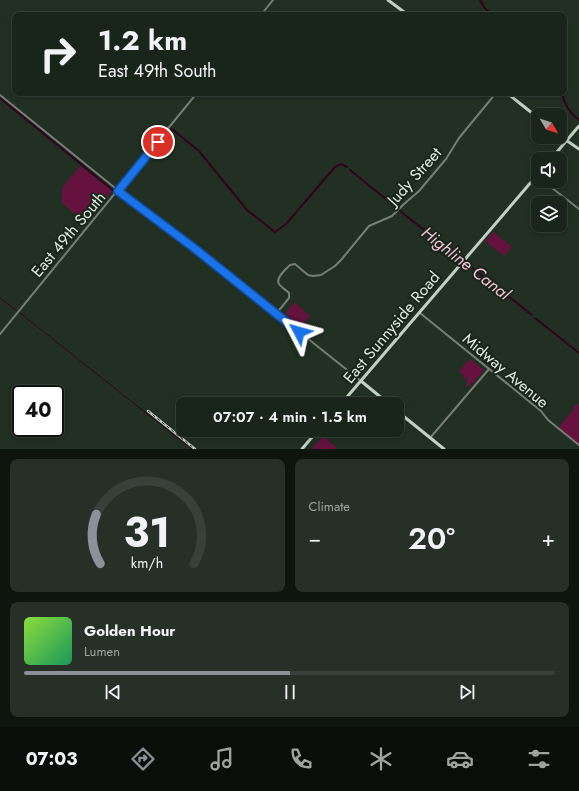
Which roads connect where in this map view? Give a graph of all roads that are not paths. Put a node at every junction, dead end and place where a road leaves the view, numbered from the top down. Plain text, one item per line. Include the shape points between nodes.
1 (272, 0) edge
2 (388, 0) edge
3 (263, 12) edge
4 (404, 12) edge
5 (0, 95) edge
6 (196, 96) edge
7 (494, 96) edge
8 (511, 96) edge
9 (531, 112) edge
10 (579, 126) edge
11 (567, 138) edge
12 (567, 140) edge
13 (579, 149) edge
14 (531, 183) edge
15 (552, 188) edge
16 (118, 191) junction
17 (579, 209) edge
18 (419, 312) junction
19 (276, 314) junction
20 (0, 334) edge
21 (489, 369) junction
22 (361, 381) junction
23 (347, 397) edge
24 (380, 397) edge
25 (404, 417) edge
26 (312, 437) edge
27 (430, 438) junction
28 (579, 446) edge
29 (302, 449) edge
30 (444, 449) edge

1 - 3 street
2 - 4 main road
5 - 16 street
6 - 16 street, East 49th South
7 - 19 street, Judy Street via 419,191 392,216 369,226 334,266 316,276 308,274 295,264 290,265 278,281 289,298
8 - 9 main road
10 - 11 main road
12 - 13 main road
14 - 18 main road, East Sunnyside Road
15 - 17 street
16 - 19 street
16 - 20 street, East 49th South
18 - 21 street, Midway Avenue
18 - 22 main road, East Sunnyside Road
19 - 22 street
21 - 27 street
21 - 28 street, Midway Avenue
22 - 23 main road, East Sunnyside Road
22 - 24 main road
25 - 27 main road
26 - 29 main road
27 - 30 main road

